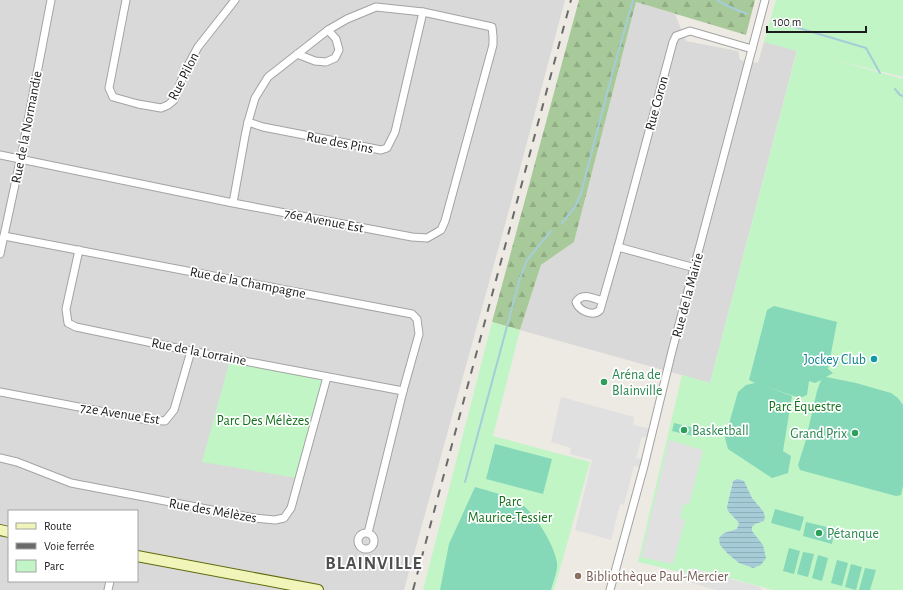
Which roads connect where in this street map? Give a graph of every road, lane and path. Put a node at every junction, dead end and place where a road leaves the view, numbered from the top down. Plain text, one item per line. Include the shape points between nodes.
1 (51, 0) edge
2 (126, 0) edge
3 (234, 0) edge
4 (765, 0) edge
5 (423, 12) junction
6 (328, 30) junction
7 (752, 49) junction
8 (298, 54) junction
9 (248, 122) junction
10 (0, 155) edge
11 (20, 159) junction
12 (233, 203) junction
13 (4, 236) junction
14 (618, 247) junction
15 (79, 250) junction
16 (0, 254) edge
17 (695, 268) junction
18 (602, 301) dead end
19 (191, 351) junction
20 (327, 377) junction
21 (404, 391) junction
22 (0, 392) edge
23 (0, 458) edge
24 (368, 533) dead end
25 (138, 556) edge
26 (318, 590) edge
27 (610, 590) edge

1 - 11 street, Rue de la Normandie
2 - 3 street, Rue Pilon via 109,88 113,97 161,108 174,100 198,47
4 - 7 street, Rue de la Mairie
5 - 6 street via 376,7
5 - 9 street, Rue des Pins via 394,132 387,148 366,148
5 - 12 street, 76e Avenue Est via 492,27 494,36 441,230 427,238 412,237
6 - 8 street
6 - 8 street via 336,39 339,50 335,58 326,62 315,61
7 - 14 street, Rue Coron via 690,31 676,36
7 - 17 street, Rue de la Mairie
8 - 9 street via 268,77 255,98
9 - 12 street
10 - 11 street, 76e Avenue Est
11 - 12 street, 76e Avenue Est
11 - 13 street, Rue de la Normandie
13 - 15 street, Rue de la Champagne
13 - 16 street, Rue de la Normandie
14 - 17 street
14 - 18 street, Rue Coron
15 - 19 street, Rue de la Lorraine via 66,309 68,323 76,327
15 - 21 street, Rue de la Champagne via 412,314 417,319 419,334
17 - 27 street, Rue de la Mairie
19 - 20 street, Rue de la Lorraine
19 - 22 street, 72e Avenue Est via 174,410 165,422
20 - 21 street, Rue de la Lorraine
20 - 23 street, Rue des Mélèzes via 291,508 284,518 276,520 71,483
21 - 24 street, Rue de la Champagne
25 - 26 street via 271,585

